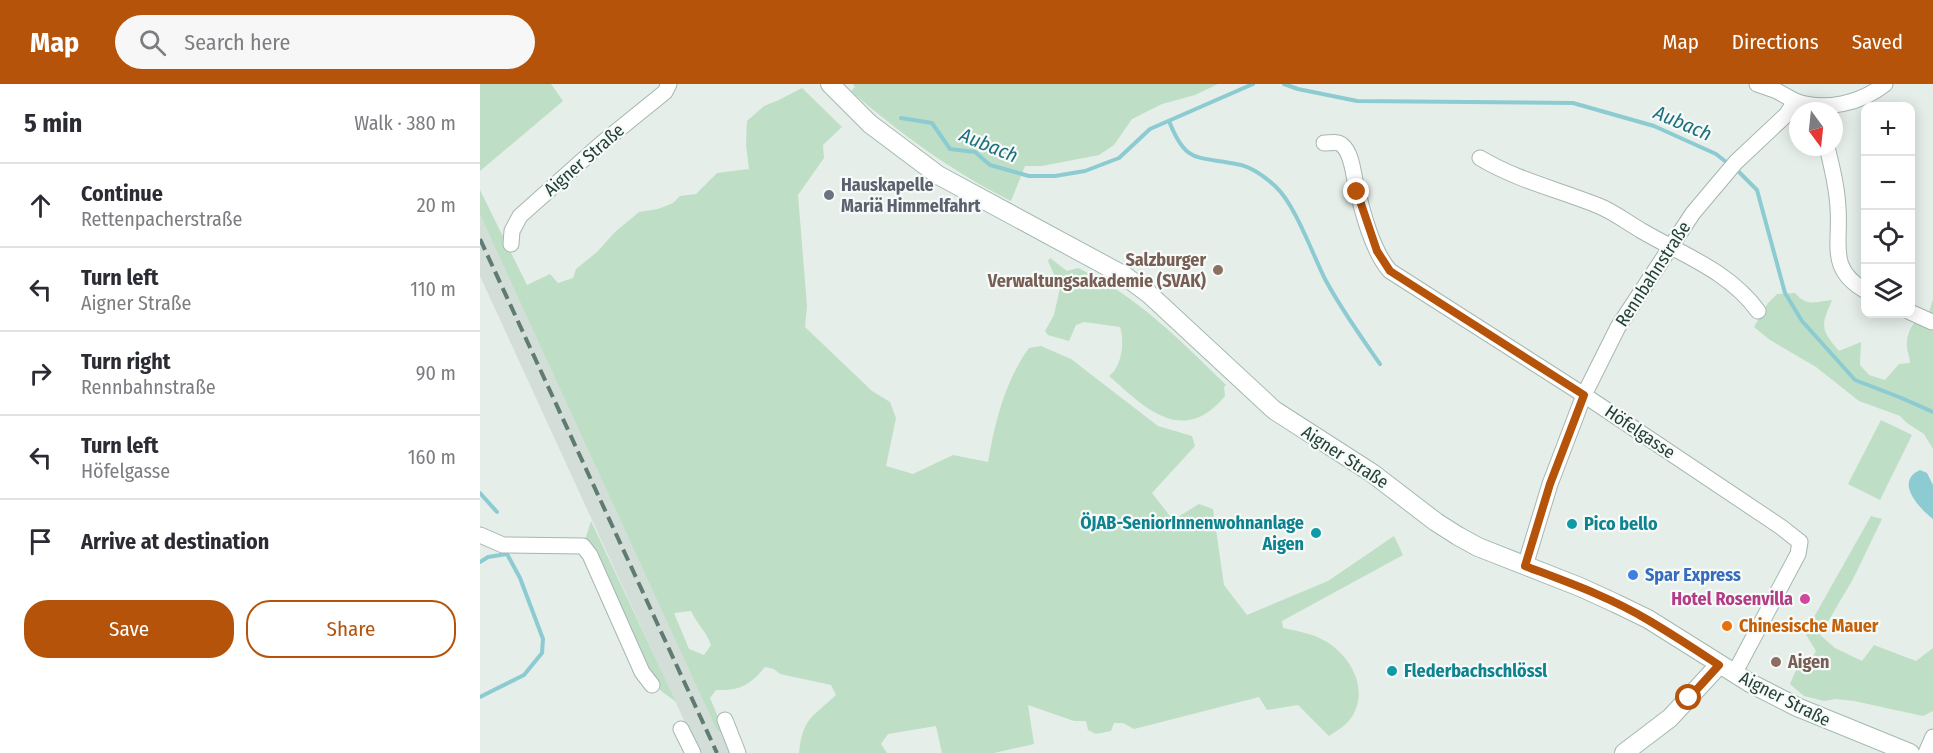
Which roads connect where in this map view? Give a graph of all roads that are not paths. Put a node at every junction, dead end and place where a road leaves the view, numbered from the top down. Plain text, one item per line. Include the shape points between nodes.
1 (669, 84) edge
2 (830, 84) edge
3 (1757, 84) edge
4 (1885, 84) edge
5 (1795, 101) junction
6 (1798, 102) edge
7 (1843, 103) edge
8 (1324, 143) dead end
9 (1829, 156) edge
10 (1480, 158) dead end
11 (511, 244) dead end
12 (1671, 245) junction
13 (1861, 287) edge
14 (1758, 310) dead end
15 (1915, 314) edge
16 (1932, 322) edge
17 (1584, 395) junction
18 (480, 536) edge
19 (1525, 566) junction
20 (1727, 669) junction
21 (652, 685) dead end
22 (725, 720) dead end
23 (681, 729) dead end
24 (1933, 737) edge
25 (693, 753) edge
26 (738, 753) edge
27 (1624, 753) edge
28 (1910, 753) edge
29 (1926, 753) edge

1 - 11 street, Aigner Straße via 665,92 520,216 512,231
2 - 19 main road, Aigner Straße via 870,124 938,175 1125,276 1274,410 1372,473 1458,536
3 - 5 street
4 - 7 street via 1858,100
5 - 6 street
5 - 12 street, Rennbahnstraße via 1782,119 1733,166
8 - 17 street, Höfelgasse via 1342,145 1348,154 1374,242 1390,271
9 - 13 street via 1838,200 1839,262 1848,278
10 - 12 street via 1506,173 1600,207
12 - 14 street via 1730,281
12 - 17 street, Rennbahnstraße via 1618,327
15 - 16 street
17 - 19 street, Rennbahnstraße via 1550,484
17 - 20 street, Höfelgasse via 1800,542 1798,554
18 - 21 street via 503,545 583,546 642,672
19 - 20 main road, Aigner Straße via 1615,603
20 - 27 main road
20 - 28 main road, Aigner Straße via 1819,718
22 - 26 street
23 - 25 street
24 - 29 street

